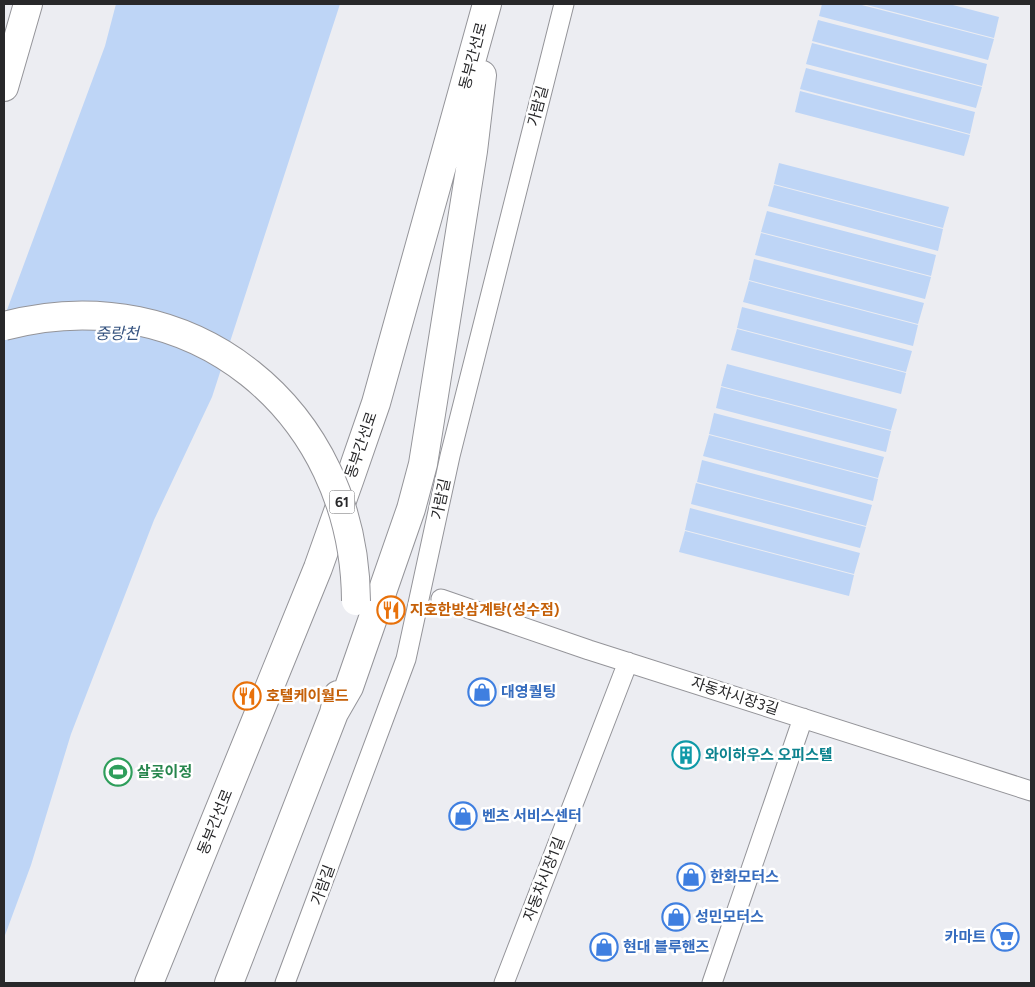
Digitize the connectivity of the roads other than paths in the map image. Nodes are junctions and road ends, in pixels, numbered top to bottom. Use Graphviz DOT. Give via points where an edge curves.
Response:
graph roads {
  1 [pos="28,4"];
  2 [pos="487,4"];
  3 [pos="491,4"];
  4 [pos="564,4"];
  5 [pos="4,87"];
  6 [pos="4,326"];
  7 [pos="441,599"];
  8 [pos="628,662"];
  9 [pos="334,712"];
  10 [pos="803,718"];
  11 [pos="1031,791"];
  12 [pos="149,983"];
  13 [pos="229,983"];
  14 [pos="285,983"];
  15 [pos="504,983"];
  16 [pos="712,983"];
  1 -- 5 [label="highway"];
  2 -- 12 [label="highway, 동부간선로 / 61" via="376,403 318,568"];
  3 -- 9 [label="highway" via="473,151 423,464 411,509 349,687"];
  4 -- 14 [label="street, 가람길" via="457,428 406,659"];
  6 -- 9 [label="highway, bridge" via="48,316 99,314 151,323 204,344 250,374 293,415 322,457 333,480 354,551 355,624"];
  7 -- 8 [label="street, 자동차시장3길"];
  8 -- 10 [label="street, 자동차시장3길"];
  8 -- 15 [label="street, 자동차시장1길"];
  9 -- 13 [label="highway"];
  10 -- 11 [label="street, 자동차시장3길"];
  10 -- 16 [label="street"];
}
